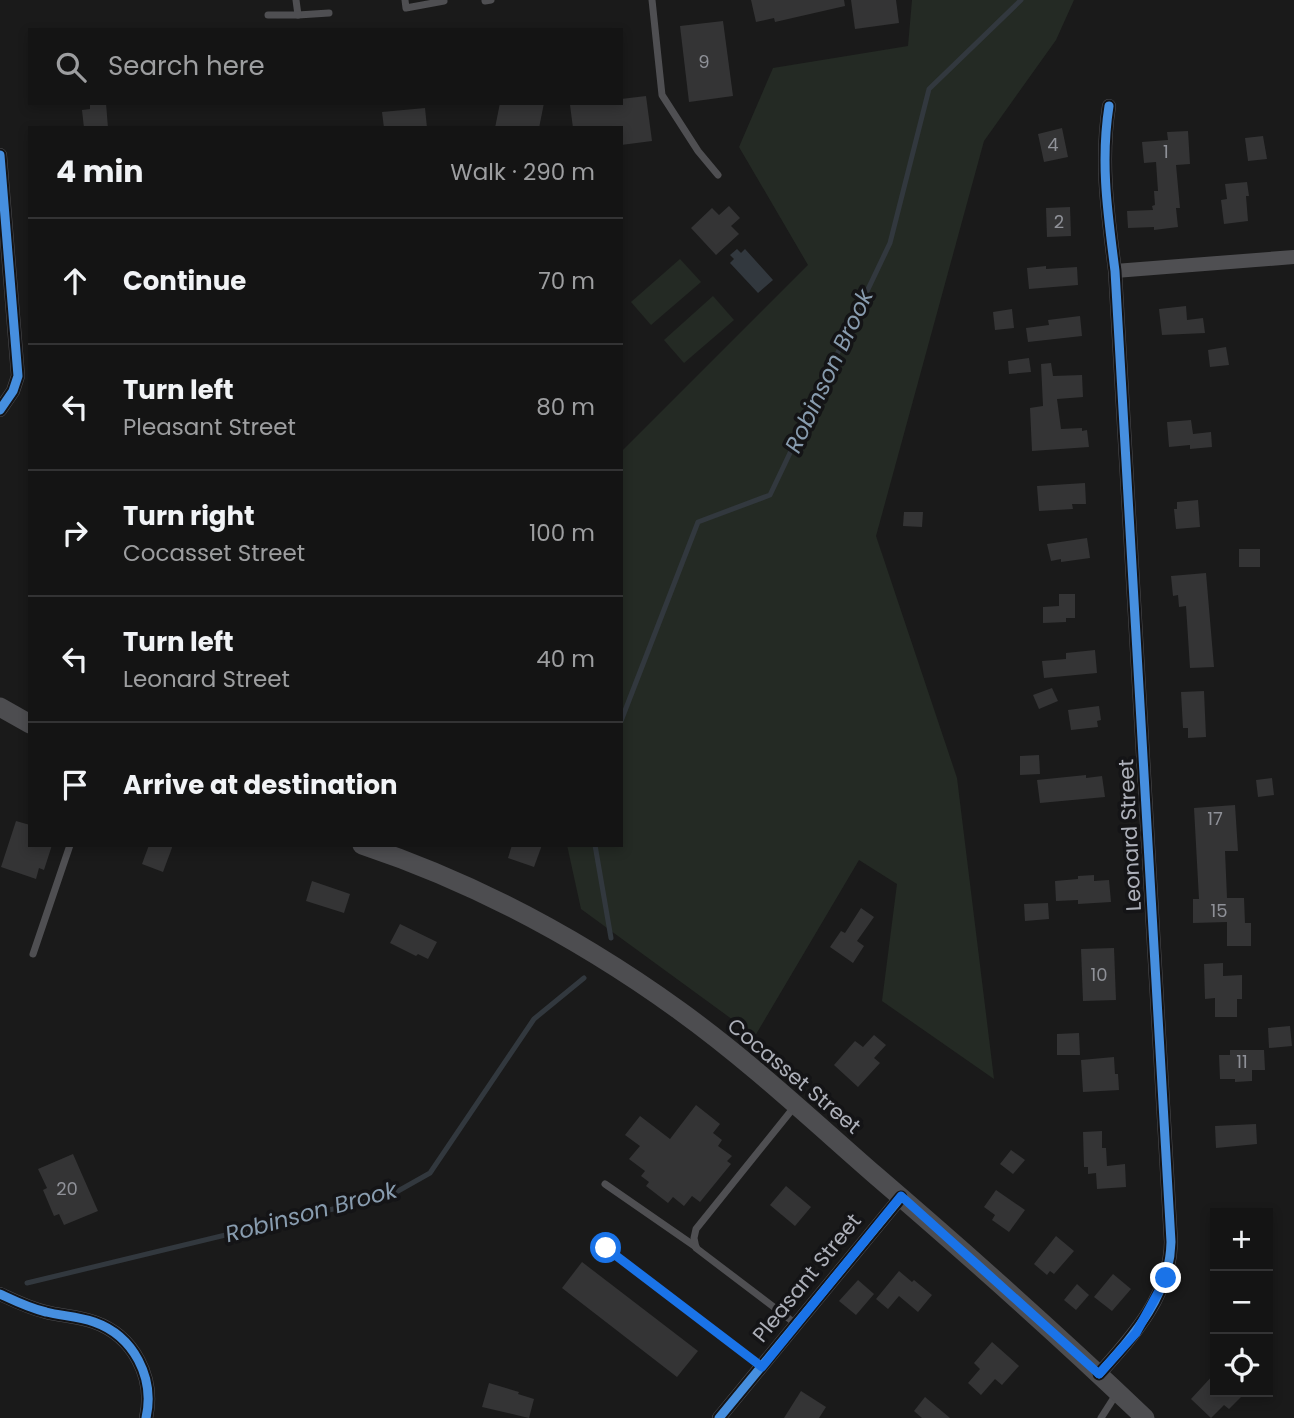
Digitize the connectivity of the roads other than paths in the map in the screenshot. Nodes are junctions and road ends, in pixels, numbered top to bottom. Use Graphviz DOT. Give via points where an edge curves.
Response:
graph roads {
  1 [pos="296,0"];
  2 [pos="405,0"];
  3 [pos="652,0"];
  4 [pos="444,1"];
  5 [pos="330,13"];
  6 [pos="268,15"];
  7 [pos="298,15"];
  8 [pos="1109,106"];
  9 [pos="0,155"];
  10 [pos="718,175"];
  11 [pos="1294,257"];
  12 [pos="1115,271"];
  13 [pos="0,410"];
  14 [pos="0,707"];
  15 [pos="28,723"];
  16 [pos="69,847"];
  17 [pos="371,847"];
  18 [pos="33,954"];
  19 [pos="796,1105"];
  20 [pos="605,1184"];
  21 [pos="901,1196"];
  22 [pos="606,1248"];
  23 [pos="696,1248"];
  24 [pos="0,1294"];
  25 [pos="797,1324"];
  26 [pos="762,1367"];
  27 [pos="1099,1374"];
  28 [pos="1118,1392"];
  29 [pos="146,1418"];
  30 [pos="719,1418"];
  31 [pos="1101,1418"];
  32 [pos="1145,1418"];
  1 -- 7 [label="lane"];
  2 -- 4 [label="lane" via="406,8"];
  3 -- 10 [label="lane" via="662,95"];
  5 -- 7 [label="lane"];
  6 -- 7 [label="lane"];
  8 -- 12 [label="street, Leonard Street" via="1103,167"];
  9 -- 13 [label="street" via="18,376"];
  11 -- 12 [label="street"];
  12 -- 27 [label="street, Leonard Street" via="1171,1252 1166,1278 1153,1305 1136,1333"];
  14 -- 15 [label="main road"];
  16 -- 18 [label="lane"];
  17 -- 19 [label="main road, Cocasset Street" via="492,898 611,964 680,1011"];
  19 -- 21 [label="main road, Cocasset Street"];
  19 -- 23 [label="lane" via="696,1229"];
  20 -- 23 [label="lane"];
  21 -- 25 [label="street, Pleasant Street"];
  21 -- 27 [label="main road, Cocasset Street"];
  22 -- 26 [label="lane"];
  23 -- 25 [label="lane"];
  24 -- 29 [label="street" via="47,1313 96,1322 118,1336 137,1357 148,1381"];
  25 -- 26 [label="street, Pleasant Street"];
  26 -- 30 [label="street, Pleasant Street"];
  27 -- 28 [label="main road, Cocasset Street"];
  28 -- 31 [label="lane"];
  28 -- 32 [label="main road, Cocasset Street"];
}
